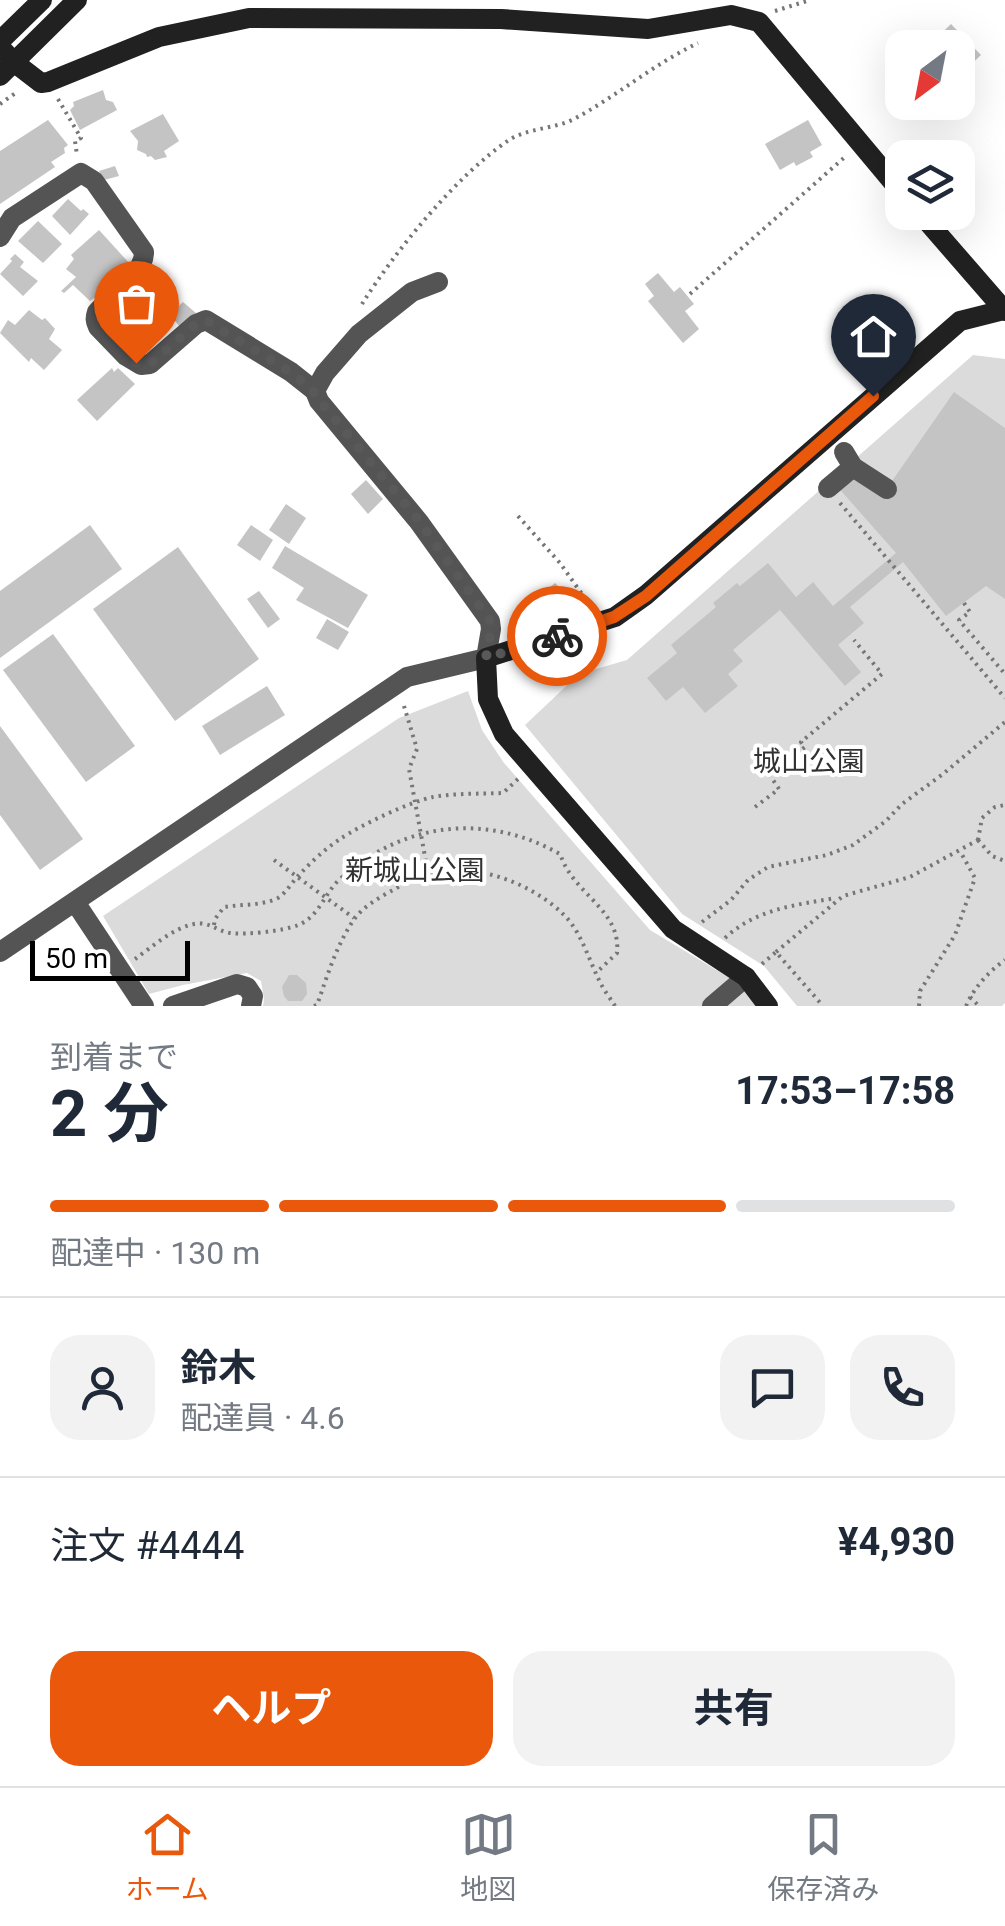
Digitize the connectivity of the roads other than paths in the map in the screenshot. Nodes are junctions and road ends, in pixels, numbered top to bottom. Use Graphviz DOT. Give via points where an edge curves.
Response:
graph roads {
  1 [pos="42,0"];
  2 [pos="76,0"];
  3 [pos="0,44"];
  4 [pos="8,70"];
  5 [pos="885,172"];
  6 [pos="936,230"];
  7 [pos="0,236"];
  8 [pos="438,282"];
  9 [pos="1005,310"];
  10 [pos="315,391"];
  11 [pos="828,488"];
  12 [pos="886,489"];
  13 [pos="486,658"];
  14 [pos="75,902"];
  15 [pos="0,952"];
  16 [pos="753,972"];
  17 [pos="258,1003"];
  18 [pos="144,1006"];
  19 [pos="173,1006"];
  20 [pos="712,1006"];
  21 [pos="768,1006"];
  1 -- 3 [label="street"];
  2 -- 4 [label="street"];
  3 -- 4 [label="street"];
  4 -- 5 [label="street" via="48,82 159,37 249,18 501,19 648,29 731,14 759,22"];
  6 -- 9 [label="street"];
  7 -- 10 [label="street" via="12,218 80,174 94,181 144,252 140,268 96,317 126,356 150,364 206,320"];
  8 -- 10 [label="street" via="412,292 359,334"];
  9 -- 13 [label="street" via="960,321 646,596 614,617"];
  10 -- 13 [label="street" via="490,621"];
  11 -- 12 [label="street" via="848,459"];
  13 -- 14 [label="street" via="407,677"];
  13 -- 16 [label="street" via="488,699 504,734 606,854 673,930"];
  14 -- 15 [label="street"];
  14 -- 18 [label="street"];
  16 -- 20 [label="street"];
  16 -- 21 [label="street"];
  17 -- 19 [label="street" via="237,984"];
}
